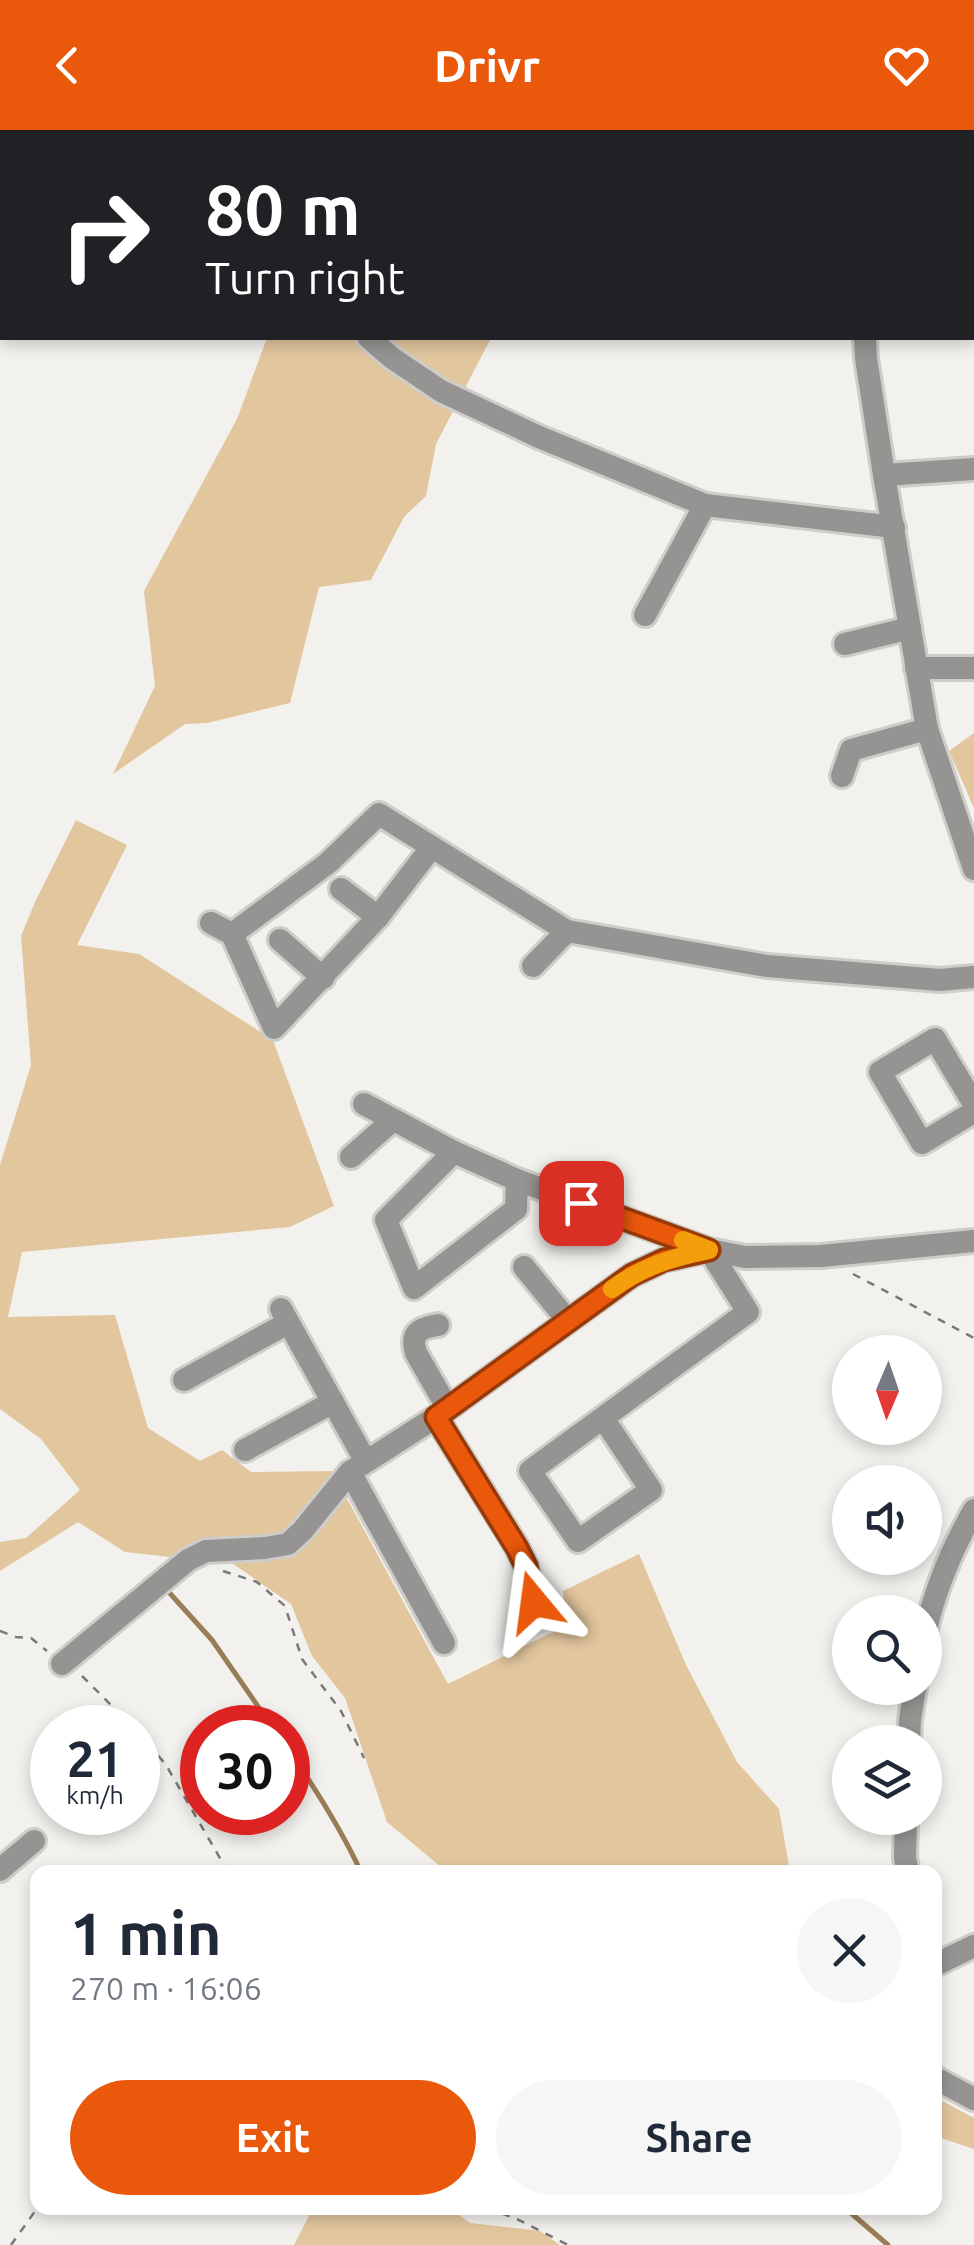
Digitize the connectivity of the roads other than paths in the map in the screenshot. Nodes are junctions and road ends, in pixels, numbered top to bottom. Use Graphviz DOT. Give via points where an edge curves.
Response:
graph roads {
  1 [pos="371,340"];
  2 [pos="866,340"];
  3 [pos="974,469"];
  4 [pos="884,475"];
  5 [pos="705,506"];
  6 [pos="894,528"];
  7 [pos="646,615"];
  8 [pos="910,628"];
  9 [pos="845,644"];
  10 [pos="916,668"];
  11 [pos="974,668"];
  12 [pos="927,730"];
  13 [pos="842,776"];
  14 [pos="431,848"];
  15 [pos="974,868"];
  16 [pos="341,889"];
  17 [pos="378,918"];
  18 [pos="210,923"];
  19 [pos="567,931"];
  20 [pos="232,934"];
  21 [pos="280,940"];
  22 [pos="533,966"];
  23 [pos="974,977"];
  24 [pos="323,978"];
  25 [pos="966,1072"];
  26 [pos="364,1104"];
  27 [pos="974,1104"];
  28 [pos="974,1112"];
  29 [pos="393,1120"];
  30 [pos="454,1152"];
  31 [pos="351,1157"];
  32 [pos="517,1180"];
  33 [pos="974,1241"];
  34 [pos="709,1250"];
  35 [pos="524,1266"];
  36 [pos="568,1321"];
  37 [pos="438,1324"];
  38 [pos="184,1380"];
  39 [pos="333,1402"];
  40 [pos="442,1412"];
  41 [pos="603,1418"];
  42 [pos="245,1450"];
  43 [pos="358,1466"];
  44 [pos="974,1510"];
  45 [pos="934,1595"];
  46 [pos="534,1602"];
  47 [pos="444,1643"];
  48 [pos="62,1664"];
  49 [pos="906,1835"];
  50 [pos="34,1841"];
  51 [pos="906,1865"];
  52 [pos="0,1870"];
  53 [pos="974,1946"];
  54 [pos="942,1961"];
  55 [pos="942,2082"];
  56 [pos="974,2099"];
  1 -- 5 [label="street" via="441,391"];
  2 -- 4 [label="street"];
  3 -- 4 [label="street"];
  4 -- 6 [label="street"];
  5 -- 6 [label="street"];
  5 -- 7 [label="street"];
  6 -- 8 [label="street"];
  8 -- 9 [label="street"];
  8 -- 10 [label="street"];
  10 -- 11 [label="street"];
  10 -- 12 [label="street"];
  12 -- 13 [label="street" via="851,750"];
  12 -- 15 [label="street"];
  14 -- 17 [label="street"];
  14 -- 19 [label="street"];
  14 -- 20 [label="street" via="378,814 328,863"];
  16 -- 17 [label="street"];
  17 -- 24 [label="street"];
  18 -- 20 [label="street"];
  19 -- 22 [label="street"];
  19 -- 23 [label="street" via="766,966"];
  20 -- 24 [label="street" via="274,1028"];
  21 -- 24 [label="street"];
  25 -- 27 [label="street"];
  25 -- 28 [label="street" via="935,1039 880,1072 922,1143"];
  26 -- 29 [label="street"];
  29 -- 30 [label="street"];
  29 -- 31 [label="street"];
  30 -- 32 [label="street"];
  30 -- 32 [label="street" via="386,1220 414,1288 516,1209"];
  32 -- 34 [label="street"];
  33 -- 34 [label="street" via="821,1256 744,1257"];
  34 -- 36 [label="street" via="632,1275"];
  34 -- 41 [label="street" via="748,1312"];
  35 -- 36 [label="street"];
  36 -- 40 [label="street"];
  37 -- 40 [label="street" via="420,1328 413,1344"];
  38 -- 39 [label="street" via="285,1316"];
  39 -- 42 [label="street"];
  39 -- 43 [label="street"];
  40 -- 43 [label="street"];
  40 -- 46 [label="street" via="526,1566"];
  41 -- 41 [label="street" via="530,1471 578,1541 650,1490"];
  43 -- 47 [label="street"];
  43 -- 48 [label="street" via="288,1544 206,1551"];
  44 -- 45 [label="street"];
  49 -- 51 [label="street"];
  50 -- 52 [label="street"];
  53 -- 54 [label="street"];
  55 -- 56 [label="street"];
}
